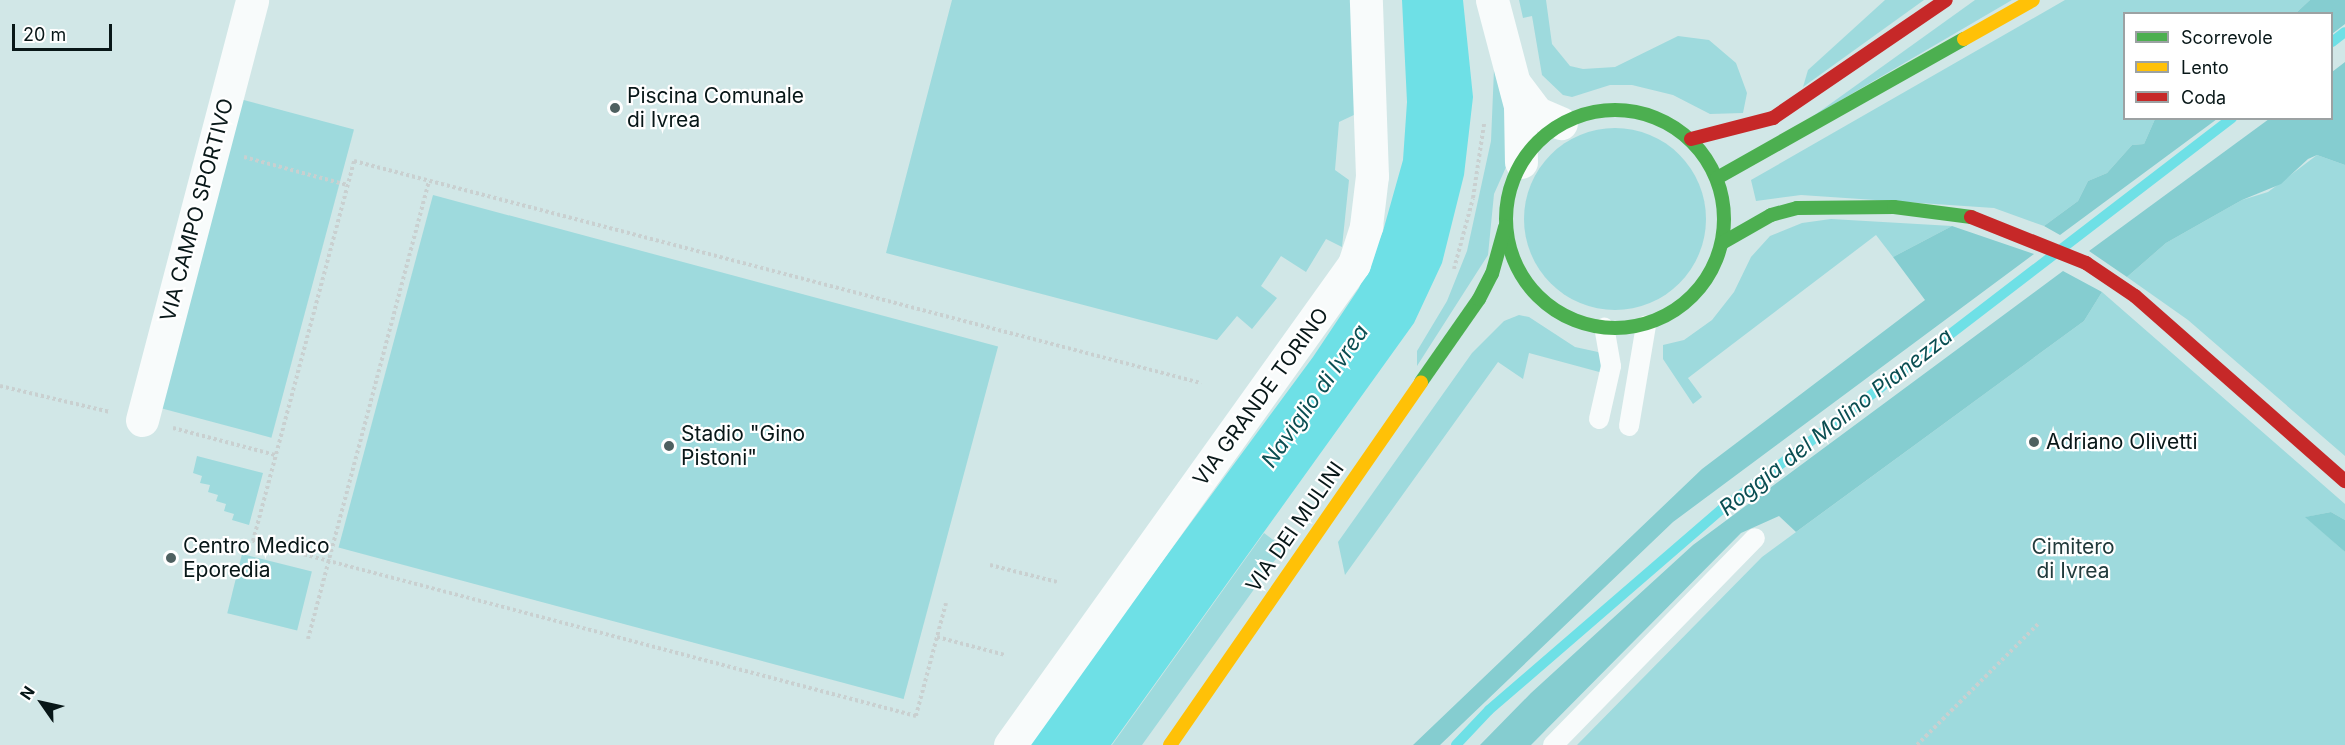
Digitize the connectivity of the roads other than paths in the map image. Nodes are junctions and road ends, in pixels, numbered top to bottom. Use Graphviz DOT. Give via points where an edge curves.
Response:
graph roads {
  1 [pos="252,0"];
  2 [pos="1366,0"];
  3 [pos="1492,0"];
  4 [pos="1946,0"];
  5 [pos="2033,0"];
  6 [pos="1515,84"];
  7 [pos="1561,123"];
  8 [pos="1691,139"];
  9 [pos="1521,162"];
  10 [pos="1717,178"];
  11 [pos="1505,226"];
  12 [pos="1722,243"];
  13 [pos="1521,300"];
  14 [pos="1540,300"];
  15 [pos="1493,305"];
  16 [pos="1646,325"];
  17 [pos="1604,328"];
  18 [pos="1456,334"];
  19 [pos="1599,419"];
  20 [pos="142,420"];
  21 [pos="1629,426"];
  22 [pos="2345,481"];
  23 [pos="1755,538"];
  24 [pos="1010,745"];
  25 [pos="1170,745"];
  26 [pos="1553,745"];
  1 -- 20 [label="street, VIA CAMPO SPORTIVO"];
  2 -- 24 [label="street, VIA GRANDE TORINO" via="1372,176 1366,226 1354,264"];
  3 -- 6 [label="street"];
  4 -- 8 [label="street" via="1773,118"];
  5 -- 10 [label="street"];
  6 -- 7 [label="street" via="1538,112"];
  6 -- 9 [label="street" via="1522,125"];
  7 -- 8 [label="street, VIA DEI MULINI" via="1587,113 1614,109 1642,112"];
  7 -- 9 [label="street, VIA DEI MULINI" via="1539,140"];
  8 -- 10 [label="street"];
  9 -- 11 [label="street, VIA DEI MULINI" via="1512,182"];
  10 -- 12 [label="street" via="1723,199"];
  11 -- 14 [label="street" via="1514,261"];
  11 -- 18 [label="street, VIA DEI MULINI" via="1492,274"];
  12 -- 16 [label="street" via="1712,270 1695,294"];
  12 -- 22 [label="street" via="1771,215 1797,208 1894,207 1979,218 2086,263 2135,296"];
  13 -- 14 [label="street"];
  14 -- 17 [label="street" via="1580,324"];
  15 -- 18 [label="street, VIA DEI MULINI"];
  16 -- 17 [label="street"];
  16 -- 21 [label="lane"];
  17 -- 19 [label="lane" via="1611,366"];
  18 -- 25 [label="street, VIA DEI MULINI"];
  23 -- 26 [label="lane"];
}
